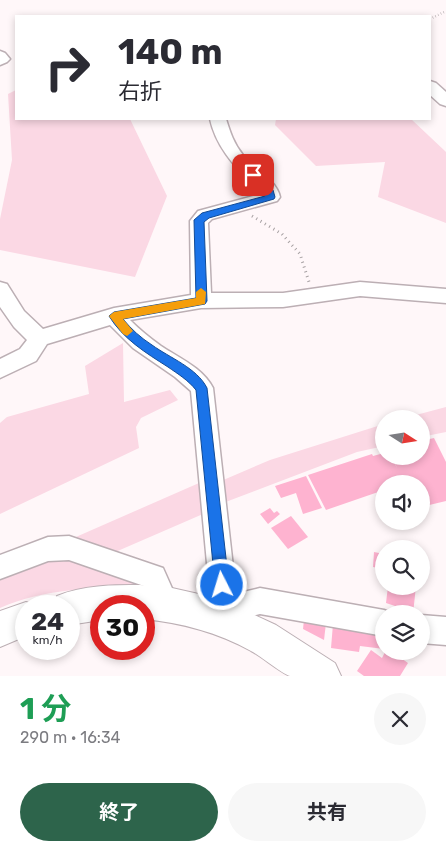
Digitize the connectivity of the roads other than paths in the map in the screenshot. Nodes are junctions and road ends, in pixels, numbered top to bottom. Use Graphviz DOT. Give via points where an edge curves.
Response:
graph roads {
  1 [pos="431,87"];
  2 [pos="446,101"];
  3 [pos="218,120"];
  4 [pos="0,288"];
  5 [pos="446,296"];
  6 [pos="201,301"];
  7 [pos="114,316"];
  8 [pos="40,338"];
  9 [pos="0,369"];
  10 [pos="0,568"];
  11 [pos="165,604"];
  12 [pos="80,606"];
  13 [pos="210,614"];
  14 [pos="375,620"];
  15 [pos="15,623"];
  16 [pos="0,629"];
  17 [pos="430,630"];
  18 [pos="446,631"];
  19 [pos="322,676"];
  1 -- 2 [label="street"];
  3 -- 6 [label="street" via="238,160 270,192 271,197 205,215 199,220"];
  4 -- 8 [label="street" via="24,327"];
  5 -- 6 [label="street" via="360,289 283,300"];
  6 -- 7 [label="street"];
  7 -- 8 [label="street"];
  7 -- 13 [label="street" via="133,336 194,378 202,388 222,585"];
  8 -- 9 [label="street" via="28,355"];
  10 -- 11 [label="street" via="48,549 69,548 154,577"];
  11 -- 12 [label="highway" via="100,602"];
  11 -- 13 [label="highway"];
  13 -- 14 [label="street" via="260,601"];
  13 -- 19 [label="highway" via="239,624 292,654"];
  15 -- 16 [label="highway"];
  17 -- 18 [label="street"];
}
